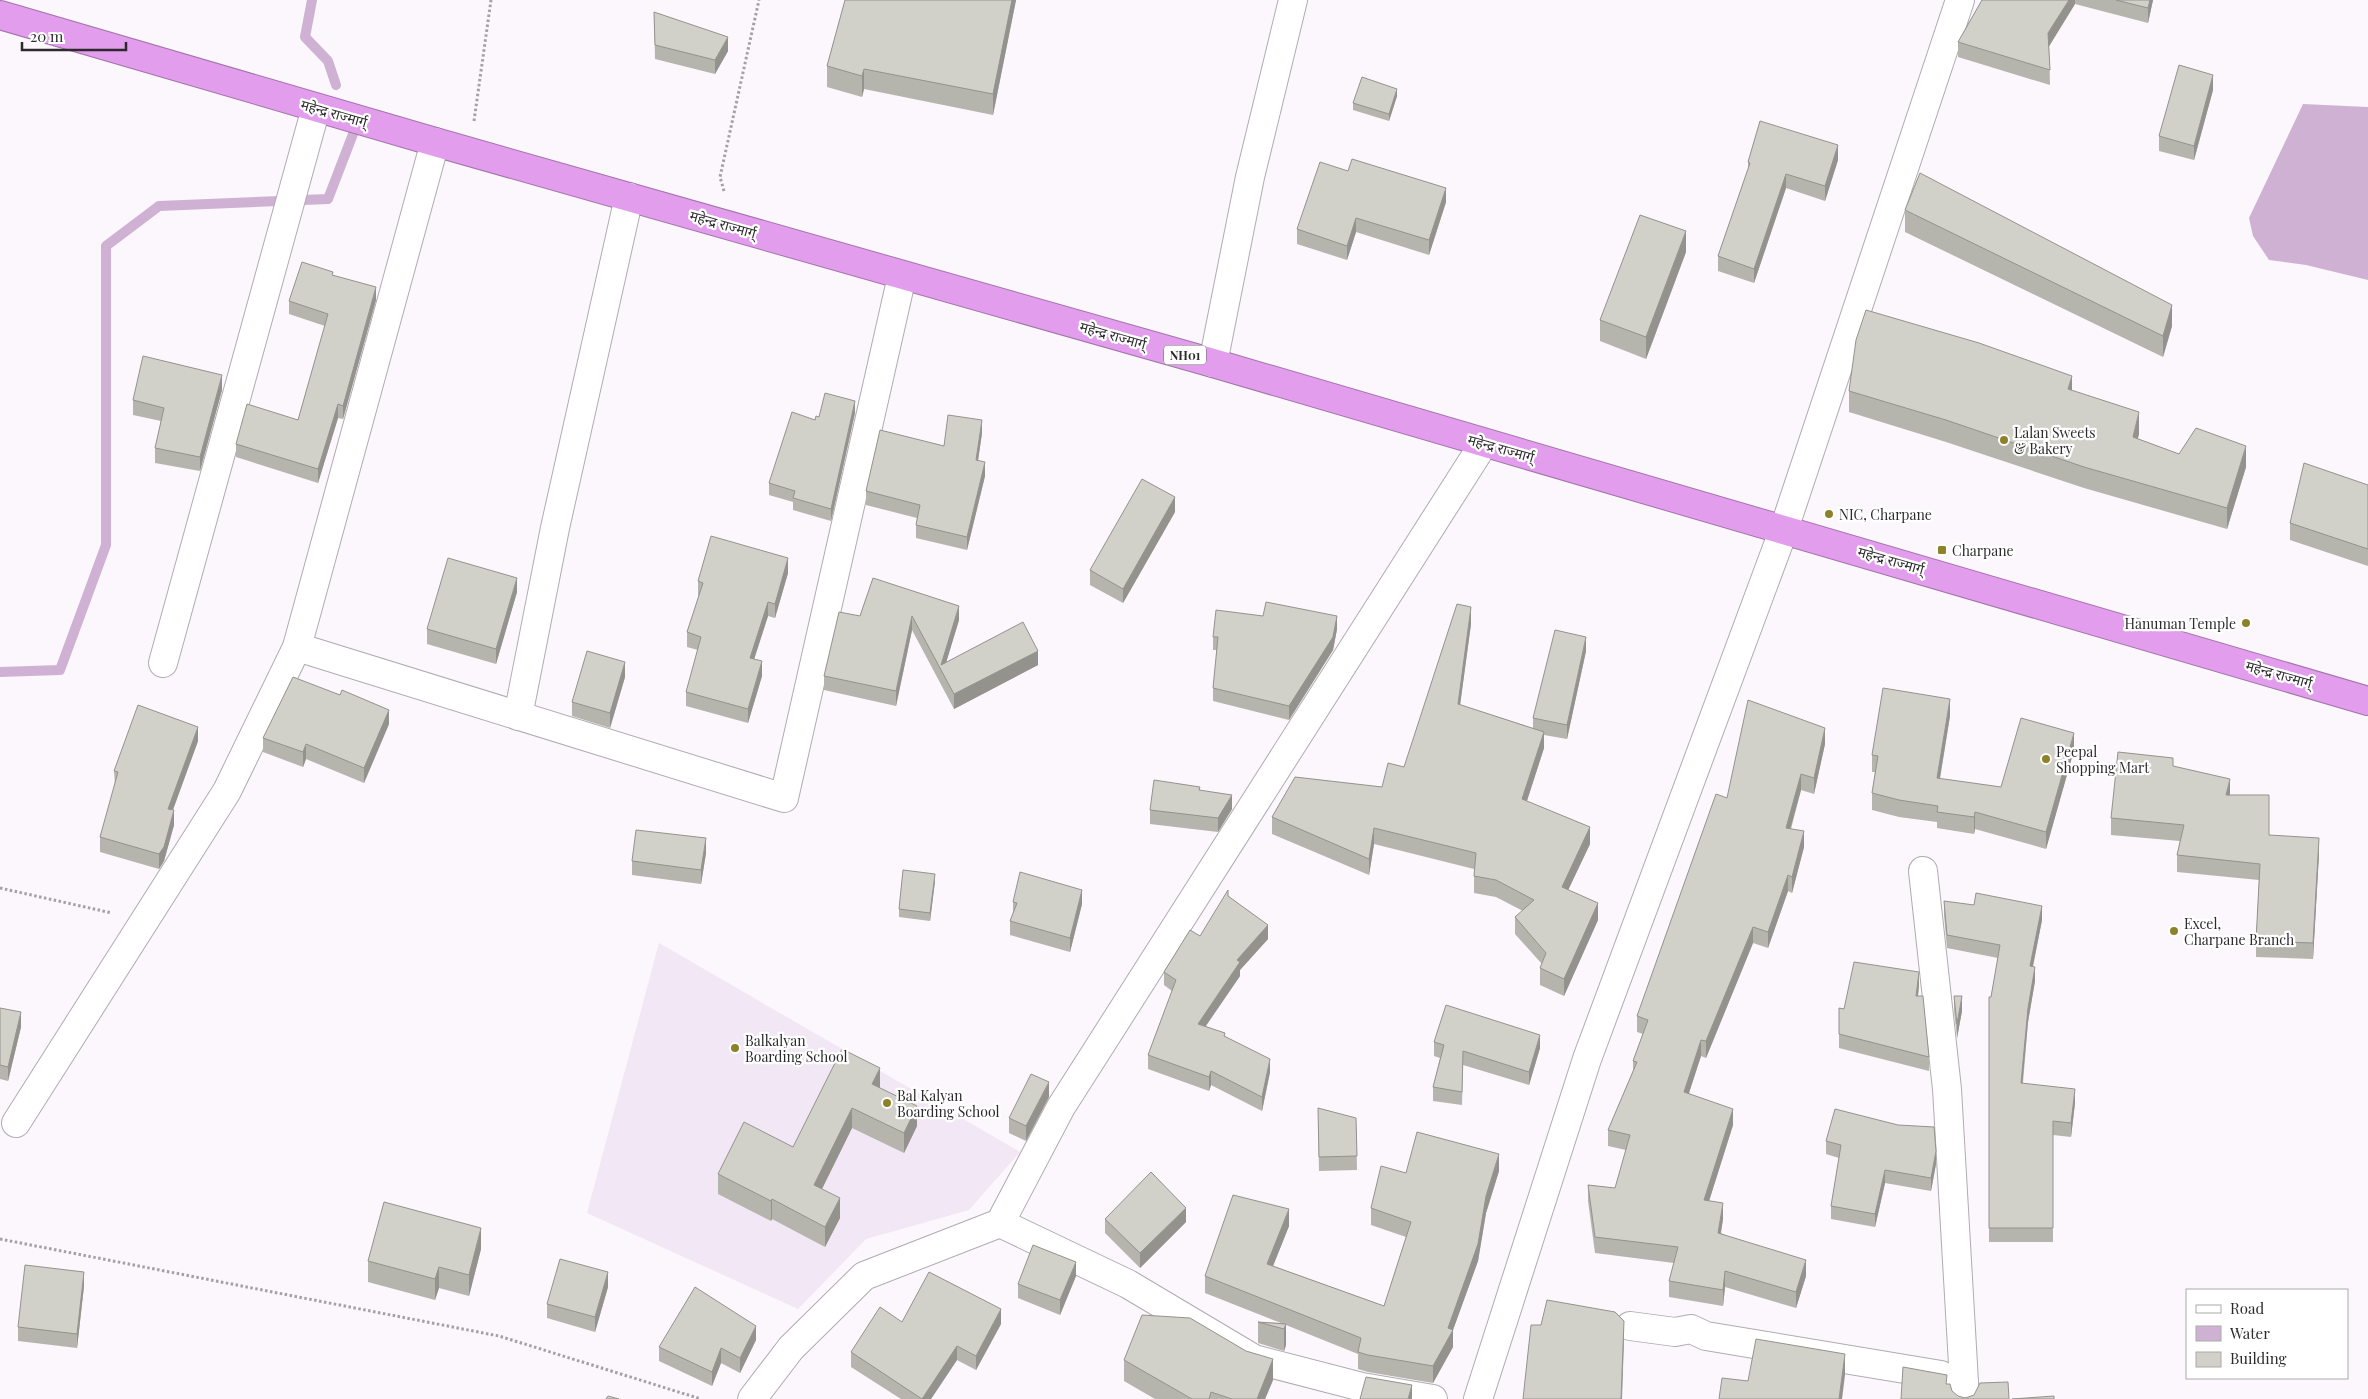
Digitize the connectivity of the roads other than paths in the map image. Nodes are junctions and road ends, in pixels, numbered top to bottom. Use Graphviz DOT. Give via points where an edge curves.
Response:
graph roads {
  1 [pos="1293,0"];
  2 [pos="1960,0"];
  3 [pos="0,15"];
  4 [pos="316,108"];
  5 [pos="436,142"];
  6 [pos="629,197"];
  7 [pos="902,276"];
  8 [pos="1213,363"];
  9 [pos="1484,443"];
  10 [pos="1784,529"];
  11 [pos="297,647"];
  12 [pos="163,663"];
  13 [pos="2368,701"];
  14 [pos="518,716"];
  15 [pos="1923,870"];
  16 [pos="16,1123"];
  17 [pos="1000,1223"];
  18 [pos="1630,1326"];
  19 [pos="1965,1389"];
  20 [pos="752,1399"];
  21 [pos="1433,1399"];
  22 [pos="1478,1399"];
  1 -- 8 [label="street" via="1250,177"];
  2 -- 10 [label="street"];
  3 -- 4 [label="highway, महेन्द्र राज्मार्ग् / NH01"];
  4 -- 5 [label="highway, महेन्द्र राज्मार्ग् / NH01"];
  4 -- 12 [label="street"];
  5 -- 6 [label="highway, महेन्द्र राज्मार्ग् / NH01"];
  5 -- 11 [label="street"];
  6 -- 7 [label="highway, महेन्द्र राज्मार्ग् / NH01"];
  6 -- 14 [label="street" via="555,528"];
  7 -- 8 [label="highway, महेन्द्र राज्मार्ग् / NH01"];
  7 -- 14 [label="street" via="784,798"];
  8 -- 9 [label="highway, महेन्द्र राज्मार्ग् / NH01"];
  9 -- 10 [label="highway, महेन्द्र राज्मार्ग् / NH01"];
  9 -- 17 [label="street" via="1061,1107"];
  10 -- 13 [label="highway, महेन्द्र राज्मार्ग् / NH01"];
  10 -- 22 [label="street" via="1587,1059"];
  11 -- 14 [label="street"];
  11 -- 16 [label="street" via="227,791"];
  15 -- 19 [label="street" via="1947,1089"];
  17 -- 20 [label="street" via="864,1276 791,1348"];
  17 -- 21 [label="street" via="1128,1284 1254,1359 1362,1387"];
  18 -- 19 [label="street" via="1676,1332 1690,1329 1706,1336"];
}
